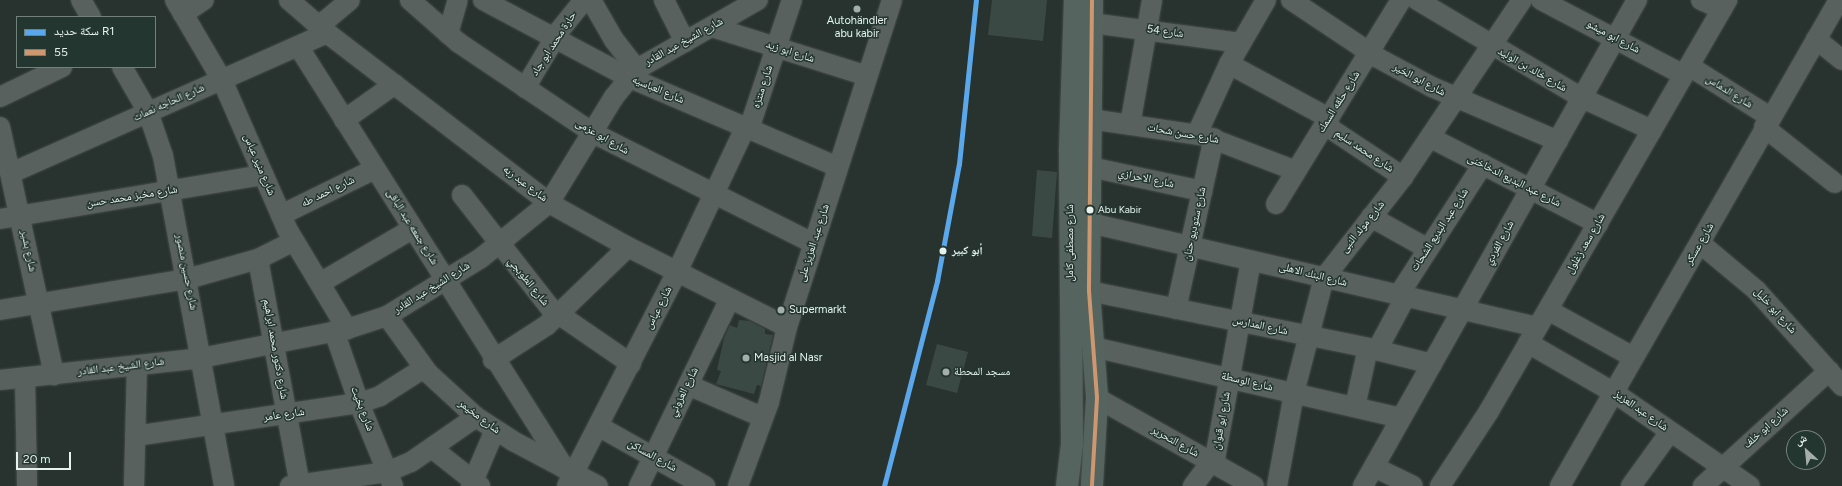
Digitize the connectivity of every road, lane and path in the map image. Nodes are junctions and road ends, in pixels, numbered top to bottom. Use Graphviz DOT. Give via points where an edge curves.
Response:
graph roads {
  1 [pos="80,0"];
  2 [pos="204,0"];
  3 [pos="289,0"];
  4 [pos="350,0"];
  5 [pos="410,0"];
  6 [pos="458,0"];
  7 [pos="483,0"];
  8 [pos="584,0"];
  9 [pos="591,0"];
  10 [pos="664,0"];
  11 [pos="758,0"];
  12 [pos="792,0"];
  13 [pos="892,0"];
  14 [pos="1075,0"];
  15 [pos="1092,0"];
  16 [pos="1152,0"];
  17 [pos="1291,0"];
  18 [pos="1401,0"];
  19 [pos="1522,0"];
  20 [pos="1541,0"];
  21 [pos="1637,0"];
  22 [pos="1701,0"];
  23 [pos="1839,0"];
  24 [pos="1262,1"];
  25 [pos="1430,3"];
  26 [pos="1724,5"];
  27 [pos="179,7"];
  28 [pos="90,16"];
  29 [pos="1091,23"];
  30 [pos="712,27"];
  31 [pos="323,30"];
  32 [pos="1146,30"];
  33 [pos="448,34"];
  34 [pos="1615,38"];
  35 [pos="554,39"];
  36 [pos="1816,40"];
  37 [pos="685,42"];
  38 [pos="1240,42"];
  39 [pos="298,46"];
  40 [pos="1491,46"];
  41 [pos="776,48"];
  42 [pos="1369,52"];
  43 [pos="1842,60"];
  44 [pos="1228,64"];
  45 [pos="60,68"];
  46 [pos="123,68"];
  47 [pos="1686,70"];
  48 [pos="633,73"];
  49 [pos="868,76"];
  50 [pos="222,80"];
  51 [pos="395,84"];
  52 [pos="525,88"];
  53 [pos="0,97"];
  54 [pos="1455,98"];
  55 [pos="1582,98"];
  56 [pos="148,112"];
  57 [pos="1090,119"];
  58 [pos="344,120"];
  59 [pos="1327,121"];
  60 [pos="1767,122"];
  61 [pos="1130,125"];
  62 [pos="0,127"];
  63 [pos="747,129"];
  64 [pos="1652,130"];
  65 [pos="593,134"];
  66 [pos="1205,136"];
  67 [pos="1431,138"];
  68 [pos="1558,141"];
  69 [pos="1482,164"];
  70 [pos="838,167"];
  71 [pos="1090,167"];
  72 [pos="375,169"];
  73 [pos="1296,170"];
  74 [pos="11,173"];
  75 [pos="263,175"];
  76 [pos="1403,177"];
  77 [pos="1835,182"];
  78 [pos="1530,189"];
  79 [pos="170,190"];
  80 [pos="1202,191"];
  81 [pos="715,195"];
  82 [pos="462,196"];
  83 [pos="549,202"];
  84 [pos="1276,204"];
  85 [pos="20,215"];
  86 [pos="281,215"];
  87 [pos="1371,217"];
  88 [pos="0,219"];
  89 [pos="1090,223"];
  90 [pos="1598,224"];
  91 [pos="412,229"];
  92 [pos="294,241"];
  93 [pos="813,243"];
  94 [pos="1701,244"];
  95 [pos="499,245"];
  96 [pos="1190,246"];
  97 [pos="628,247"];
  98 [pos="1428,249"];
  99 [pos="258,259"];
  100 [pos="1251,261"];
  101 [pos="677,272"];
  102 [pos="1324,278"];
  103 [pos="187,279"];
  104 [pos="446,280"];
  105 [pos="320,283"];
  106 [pos="1088,291"];
  107 [pos="1402,297"];
  108 [pos="730,299"];
  109 [pos="39,304"];
  110 [pos="1176,309"];
  111 [pos="0,310"];
  112 [pos="1548,310"];
  113 [pos="1462,311"];
  114 [pos="558,315"];
  115 [pos="387,316"];
  116 [pos="1240,322"];
  117 [pos="787,327"];
  118 [pos="341,330"];
  119 [pos="1533,335"];
  120 [pos="1307,336"];
  121 [pos="274,343"];
  122 [pos="1093,347"];
  123 [pos="1372,349"];
  124 [pos="1633,357"];
  125 [pos="201,358"];
  126 [pos="494,360"];
  127 [pos="631,364"];
  128 [pos="1432,364"];
  129 [pos="137,366"];
  130 [pos="424,368"];
  131 [pos="1829,371"];
  132 [pos="54,376"];
  133 [pos="1230,378"];
  134 [pos="25,379"];
  135 [pos="0,380"];
  136 [pos="688,385"];
  137 [pos="1842,386"];
  138 [pos="1613,392"];
  139 [pos="1294,393"];
  140 [pos="1097,398"];
  141 [pos="359,403"];
  142 [pos="1355,407"];
  143 [pos="287,414"];
  144 [pos="476,417"];
  145 [pos="762,418"];
  146 [pos="1401,418"];
  147 [pos="213,426"];
  148 [pos="598,426"];
  149 [pos="495,430"];
  150 [pos="1670,432"];
  151 [pos="136,436"];
  152 [pos="433,449"];
  153 [pos="653,457"];
  154 [pos="1213,463"];
  155 [pos="1374,467"];
  156 [pos="1722,468"];
  157 [pos="569,476"];
  158 [pos="390,479"];
  159 [pos="475,484"];
  160 [pos="699,484"];
  161 [pos="1243,484"];
  162 [pos="1445,484"];
  163 [pos="27,486"];
  164 [pos="134,486"];
  165 [pos="224,486"];
  166 [pos="296,486"];
  167 [pos="598,486"];
  168 [pos="639,486"];
  169 [pos="738,486"];
  170 [pos="1067,486"];
  171 [pos="1092,486"];
  172 [pos="1193,486"];
  173 [pos="1277,486"];
  174 [pos="1363,486"];
  175 [pos="1413,486"];
  176 [pos="1560,486"];
  177 [pos="1631,486"];
  178 [pos="1703,486"];
  179 [pos="1750,486"];
  1 -- 28 [label="street"];
  2 -- 27 [label="street"];
  3 -- 31 [label="street, شارع عبد ربه"];
  4 -- 31 [label="street, شارع الحاجه نعمات"];
  5 -- 33 [label="street, شارع ابو عزمى"];
  6 -- 33 [label="street"];
  7 -- 35 [label="street, شارع العباسيه"];
  8 -- 35 [label="street, حارة محمد ابو جاد"];
  9 -- 48 [label="street"];
  10 -- 37 [label="street"];
  11 -- 30 [label="street, شارع الشيخ عبد القادر"];
  12 -- 41 [label="street, شارع منتزه"];
  13 -- 49 [label="street, شارع عبد العزيز على"];
  14 -- 170 [label="main road, شارع مصطفى كامل" via="1070,150 1072,444"];
  15 -- 29 [label="main road, شارع مصطفى كامل"];
  16 -- 32 [label="street"];
  17 -- 42 [label="street, شارع ابو الخير"];
  18 -- 42 [label="street, شارع حلقه السمك"];
  19 -- 40 [label="street, شارع مولد النبى"];
  20 -- 34 [label="street, شارع ابو ميشو"];
  21 -- 34 [label="street, شارع الفردي"];
  22 -- 26 [label="street"];
  23 -- 36 [label="street, شارع عسكر"];
  24 -- 38 [label="street"];
  25 -- 40 [label="street, شارع خالد بن الوليد"];
  26 -- 47 [label="street, شارع سعد زغلول"];
  27 -- 50 [label="street, شارع منير عباس"];
  29 -- 32 [label="street, شارع 54"];
  29 -- 57 [label="main road, شارع مصطفى كامل"];
  30 -- 37 [label="street, شارع الشيخ عبد القادر"];
  30 -- 41 [label="street, شارع ابو زيد"];
  31 -- 39 [label="street, شارع الحاجه نعمات"];
  31 -- 51 [label="street, شارع عبد ربه"];
  32 -- 38 [label="street, شارع 54"];
  32 -- 61 [label="street"];
  33 -- 52 [label="street, شارع ابو عزمى"];
  34 -- 47 [label="street, شارع ابو ميشو"];
  34 -- 55 [label="street, شارع الفردي"];
  35 -- 48 [label="street, شارع العباسيه"];
  35 -- 52 [label="street, حارة محمد ابو جاد"];
  36 -- 43 [label="street"];
  36 -- 60 [label="street, شارع عسكر"];
  37 -- 48 [label="street, شارع الشيخ عبد القادر"];
  38 -- 44 [label="street"];
  39 -- 50 [label="street, شارع الحاجه نعمات"];
  39 -- 58 [label="street, شارع جمعه عبد الباقى"];
  40 -- 54 [label="street, شارع مولد النبى"];
  40 -- 55 [label="street, شارع خالد بن الوليد"];
  41 -- 49 [label="street, شارع ابو زيد"];
  41 -- 63 [label="street, شارع منتزه"];
  42 -- 54 [label="street, شارع ابو الخير"];
  42 -- 59 [label="street, شارع حلقه السمك"];
  44 -- 59 [label="street, شارع محمد سليم"];
  44 -- 66 [label="street"];
  45 -- 53 [label="street"];
  46 -- 56 [label="street, شارع حسين منصور"];
  47 -- 60 [label="street, شارع الدماس"];
  47 -- 64 [label="street, شارع سعد زغلول"];
  48 -- 63 [label="street, شارع العباسيه"];
  48 -- 65 [label="street, شارع الشيخ عبد القادر"];
  49 -- 70 [label="street, شارع عبد العزيز على"];
  50 -- 56 [label="street, شارع الحاجه نعمات"];
  50 -- 75 [label="street, شارع منير عباس"];
  51 -- 58 [label="street"];
  51 -- 83 [label="street, شارع عبد ربه"];
  52 -- 65 [label="street, شارع ابو عزمى"];
  54 -- 67 [label="street, شارع مولد النبى"];
  54 -- 68 [label="street, شارع ابو الخير"];
  55 -- 64 [label="street, شارع خالد بن الوليد"];
  55 -- 68 [label="street, شارع الفردي"];
  56 -- 74 [label="street, شارع الحاجه نعمات"];
  56 -- 79 [label="street, شارع حسين منصور" via="163,156"];
  57 -- 61 [label="street, شارع حسن شحات"];
  57 -- 71 [label="main road, شارع مصطفى كامل"];
  58 -- 72 [label="street, شارع جمعه عبد الباقى"];
  59 -- 73 [label="street, شارع حلقه السمك"];
  59 -- 76 [label="street, شارع محمد سليم"];
  60 -- 77 [label="street, شارع الدماس"];
  60 -- 94 [label="street, شارع عسكر"];
  61 -- 66 [label="street, شارع حسن شحات"];
  62 -- 74 [label="street, شارع بشير"];
  63 -- 70 [label="street, شارع العباسيه"];
  63 -- 81 [label="street, شارع عباس"];
  64 -- 90 [label="street, شارع سعد زغلول"];
  65 -- 81 [label="street, شارع ابو عزمى"];
  65 -- 83 [label="street, شارع الشيخ عبد القادر"];
  66 -- 73 [label="street, شارع حسن شحات"];
  66 -- 80 [label="street, شارع ستوديو حنان"];
  67 -- 69 [label="street, شارع عبد البديع الدخاخنى"];
  67 -- 76 [label="street, شارع مولد النبى"];
  68 -- 78 [label="street, شارع الفردي"];
  69 -- 78 [label="street, شارع عبد البديع الدخاخنى"];
  69 -- 98 [label="street, شارع عبد البديع الشحات"];
  70 -- 93 [label="street, شارع عبد العزيز على"];
  71 -- 80 [label="street, شارع الاحرازي"];
  71 -- 89 [label="main road, شارع مصطفى كامل"];
  72 -- 86 [label="street, شارع احمد طه"];
  72 -- 91 [label="street, شارع جمعه عبد الباقى"];
  73 -- 84 [label="street, شارع حلقه السمك"];
  74 -- 85 [label="street, شارع بشير"];
  75 -- 79 [label="street, شارع مخبز محمد حسن"];
  75 -- 86 [label="street, شارع منير عباس"];
  76 -- 87 [label="street, شارع مولد النبى"];
  78 -- 90 [label="street, شارع عبد البديع الدخاخنى"];
  78 -- 113 [label="street, شارع الفردي"];
  79 -- 85 [label="street, شارع مخبز محمد حسن"];
  79 -- 103 [label="street, شارع حسين منصور"];
  80 -- 96 [label="street, شارع ستوديو حنان"];
  81 -- 93 [label="street, شارع ابو عزمى"];
  81 -- 101 [label="street, شارع عباس"];
  82 -- 95 [label="street, شارع الطوبجي"];
  83 -- 95 [label="street, شارع الشيخ عبد القادر"];
  83 -- 97 [label="street, شارع عبد ربه"];
  85 -- 88 [label="street, شارع مخبز محمد حسن"];
  85 -- 109 [label="street, شارع بشير"];
  86 -- 92 [label="street, شارع منير عباس"];
  87 -- 98 [label="street"];
  87 -- 102 [label="street, شارع مولد النبى"];
  89 -- 96 [label="street, شارع البنك الاهلى"];
  89 -- 106 [label="main road, شارع مصطفى كامل"];
  90 -- 112 [label="street, شارع سعد زغلول"];
  91 -- 104 [label="street, شارع جمعه عبد الباقى"];
  91 -- 105 [label="street"];
  92 -- 99 [label="street"];
  92 -- 105 [label="street, شارع منير عباس"];
  93 -- 117 [label="street, شارع عبد العزيز على"];
  94 -- 124 [label="street, شارع عسكر"];
  94 -- 131 [label="street, شارع ابو خليل" via="1756,290"];
  95 -- 104 [label="street, شارع الشيخ عبد القادر"];
  95 -- 114 [label="street, شارع الطوبجي" via="536,295"];
  96 -- 100 [label="street, شارع البنك الاهلى"];
  96 -- 110 [label="street, شارع ستوديو حنان"];
  97 -- 101 [label="street, شارع عبد ربه"];
  97 -- 114 [label="street"];
  98 -- 107 [label="street, شارع عبد البديع الشحات"];
  99 -- 103 [label="street"];
  99 -- 121 [label="street, شارع دكتور محمد ابراهيم"];
  100 -- 102 [label="street, شارع البنك الاهلى"];
  100 -- 116 [label="street, شارع ابو قنوان"];
  101 -- 108 [label="street, شارع عبد ربه"];
  101 -- 127 [label="street, شارع عباس"];
  102 -- 107 [label="street, شارع البنك الاهلى"];
  102 -- 120 [label="street, شارع مولد النبى"];
  103 -- 109 [label="street"];
  103 -- 125 [label="street, شارع حسين منصور"];
  104 -- 115 [label="street, شارع الشيخ عبد القادر"];
  104 -- 126 [label="street, شارع جمعه عبد الباقى"];
  105 -- 118 [label="street, شارع منير عباس"];
  106 -- 110 [label="street, شارع المدارس"];
  106 -- 122 [label="main road, شارع مصطفى كامل"];
  107 -- 113 [label="street, شارع البنك الاهلى"];
  107 -- 123 [label="street, شارع عبد البديع الشحات"];
  108 -- 117 [label="street, شارع عبد ربه"];
  108 -- 136 [label="street, شارع العزوني"];
  109 -- 111 [label="street"];
  109 -- 132 [label="street, شارع بشير"];
  110 -- 116 [label="street, شارع المدارس"];
  112 -- 119 [label="street, شارع سعد زغلول"];
  112 -- 124 [label="street"];
  113 -- 119 [label="street, شارع البنك الاهلى"];
  113 -- 128 [label="street, شارع الفردي"];
  114 -- 126 [label="street"];
  114 -- 127 [label="street, شارع الطوبجي"];
  115 -- 118 [label="street, شارع الشيخ عبد القادر"];
  115 -- 130 [label="street, شارع مخيمر"];
  116 -- 120 [label="street, شارع المدارس"];
  116 -- 133 [label="street, شارع ابو قنوان"];
  117 -- 145 [label="street, شارع عبد العزيز على" via="781,359"];
  118 -- 121 [label="street, شارع الشيخ عبد القادر"];
  118 -- 141 [label="street, شارع بخيت"];
  119 -- 138 [label="street, شارع عبد العزيز"];
  119 -- 162 [label="street, شارع سعد زغلول"];
  120 -- 123 [label="street, شارع المدارس"];
  120 -- 139 [label="street, شارع مولد النبى"];
  121 -- 125 [label="street, شارع الشيخ عبد القادر"];
  121 -- 143 [label="street, شارع دكتور محمد ابراهيم"];
  122 -- 133 [label="street, شارع الوسطة"];
  122 -- 140 [label="main road, شارع مصطفى كامل"];
  123 -- 128 [label="street, شارع المدارس"];
  123 -- 142 [label="street, شارع عبد البديع الشحات"];
  124 -- 138 [label="street, شارع عسكر"];
  125 -- 129 [label="street, شارع الشيخ عبد القادر"];
  125 -- 147 [label="street, شارع حسين منصور"];
  126 -- 157 [label="street, شارع جمعه عبد الباقى"];
  127 -- 148 [label="street, شارع عباس"];
  128 -- 146 [label="street, شارع الفردي"];
  129 -- 132 [label="street, شارع الشيخ عبد القادر"];
  129 -- 151 [label="street"];
  130 -- 141 [label="street, شارع عامر" via="380,396"];
  130 -- 144 [label="street, شارع مخيمر"];
  131 -- 137 [label="street, شارع ابو خليل"];
  131 -- 156 [label="street, شارع ابو خلف"];
  132 -- 134 [label="street, شارع الشيخ عبد القادر"];
  133 -- 139 [label="street, شارع الوسطة"];
  133 -- 154 [label="street, شارع ابو قنوان"];
  134 -- 135 [label="street, شارع الشيخ عبد القادر"];
  134 -- 163 [label="street"];
  136 -- 145 [label="street"];
  136 -- 153 [label="street, شارع العزوني"];
  138 -- 150 [label="street, شارع عبد العزيز"];
  138 -- 176 [label="street, شارع عسكر"];
  139 -- 142 [label="street, شارع الوسطة"];
  139 -- 173 [label="street, شارع مولد النبى"];
  140 -- 154 [label="street, شارع التحرير"];
  140 -- 171 [label="main road, شارع مصطفى كامل"];
  141 -- 143 [label="street, شارع عامر"];
  141 -- 158 [label="street, شارع بخيت"];
  142 -- 146 [label="street, شارع الوسطة"];
  143 -- 147 [label="street, شارع عامر"];
  143 -- 166 [label="street, شارع دكتور محمد ابراهيم"];
  144 -- 149 [label="street, شارع مخيمر"];
  144 -- 152 [label="street"];
  145 -- 169 [label="street, شارع عبد العزيز على"];
  146 -- 155 [label="street, شارع الفردي"];
  147 -- 151 [label="street, شارع عامر"];
  147 -- 165 [label="street, شارع حسين منصور"];
  148 -- 153 [label="street, شارع المساكن"];
  148 -- 157 [label="street, شارع عباس"];
  149 -- 157 [label="street, شارع مخيمر"];
  149 -- 159 [label="street"];
  150 -- 156 [label="street, شارع عبد العزيز"];
  150 -- 177 [label="street"];
  151 -- 164 [label="street"];
  152 -- 158 [label="street"];
  152 -- 159 [label="street"];
  153 -- 160 [label="street, شارع المساكن"];
  153 -- 168 [label="street, شارع العزوني"];
  154 -- 161 [label="street, شارع التحرير"];
  154 -- 172 [label="street"];
  155 -- 174 [label="street, شارع الفردي"];
  155 -- 175 [label="street"];
  156 -- 178 [label="street, شارع ابو خلف"];
  156 -- 179 [label="street, شارع عبد العزيز"];
  157 -- 167 [label="street, شارع مخيمر"];
  158 -- 166 [label="street"];
}
